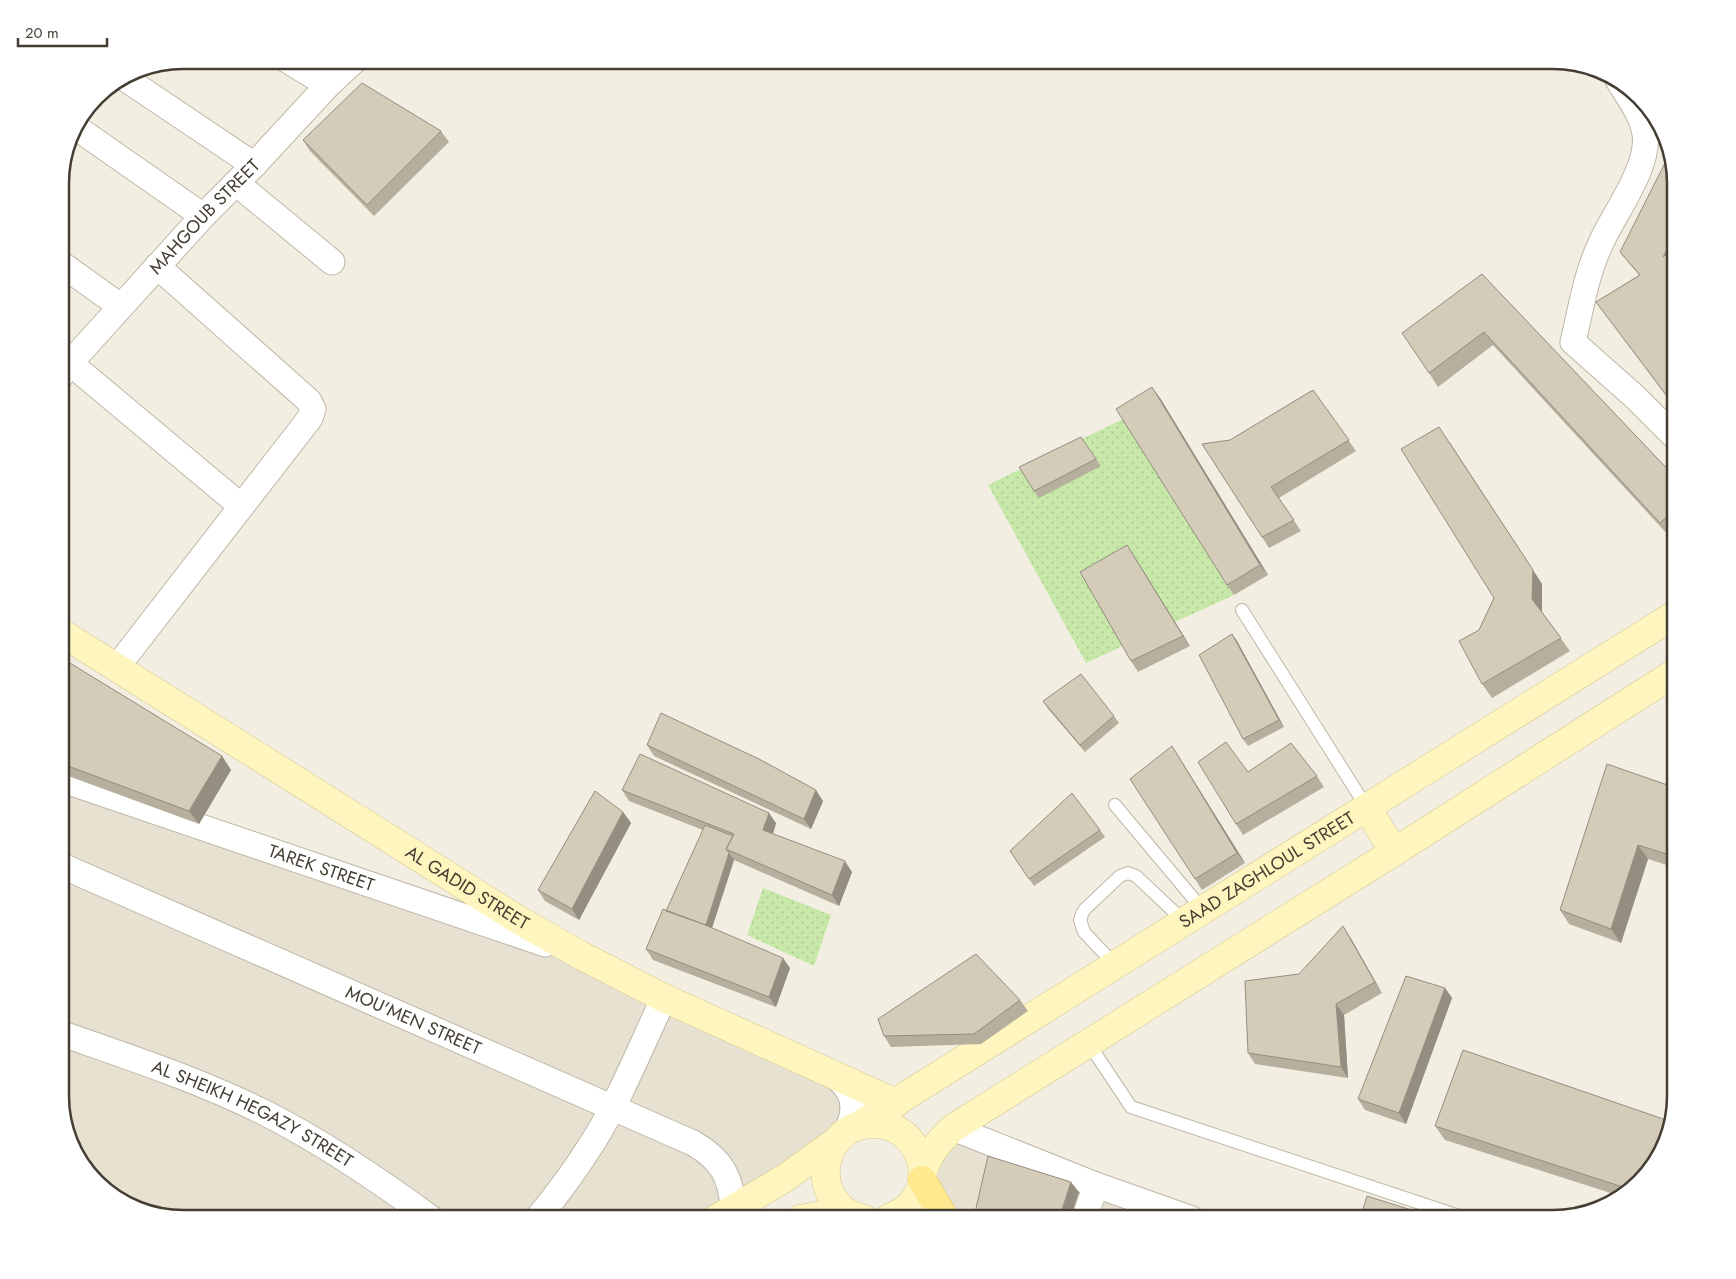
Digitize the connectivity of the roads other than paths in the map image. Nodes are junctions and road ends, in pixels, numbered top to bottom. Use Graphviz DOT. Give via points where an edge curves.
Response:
graph roads {
  1 [pos="302,69"];
  2 [pos="345,69"];
  3 [pos="130,82"];
  4 [pos="328,85"];
  5 [pos="1628,97"];
  6 [pos="81,131"];
  7 [pos="254,165"];
  8 [pos="236,183"];
  9 [pos="203,216"];
  10 [pos="332,262"];
  11 [pos="157,266"];
  12 [pos="69,269"];
  13 [pos="120,306"];
  14 [pos="69,365"];
  15 [pos="69,373"];
  16 [pos="1667,429"];
  17 [pos="242,506"];
  18 [pos="1242,610"];
  19 [pos="1667,620"];
  20 [pos="69,638"];
  21 [pos="117,667"];
  22 [pos="1667,678"];
  23 [pos="69,782"];
  24 [pos="1115,805"];
  25 [pos="1368,808"];
  26 [pos="1394,852"];
  27 [pos="69,869"];
  28 [pos="1194,916"];
  29 [pos="582,956"];
  30 [pos="1115,965"];
  31 [pos="664,998"];
  32 [pos="69,1036"];
  33 [pos="1089,1044"];
  34 [pos="830,1073"];
  35 [pos="896,1103"];
  36 [pos="612,1107"];
  37 [pos="954,1128"];
  38 [pos="847,1133"];
  39 [pos="923,1175"];
  40 [pos="1096,1185"];
  41 [pos="420,1210"];
  42 [pos="544,1210"];
  43 [pos="726,1210"];
  44 [pos="731,1210"];
  45 [pos="847,1210"];
  46 [pos="904,1210"];
  47 [pos="940,1210"];
  48 [pos="1087,1210"];
  49 [pos="1167,1210"];
  50 [pos="1441,1210"];
  1 -- 4 [label="street"];
  2 -- 4 [label="street, MAHGOUB STREET"];
  3 -- 7 [label="street"];
  4 -- 7 [label="street, MAHGOUB STREET"];
  5 -- 16 [label="street" via="1645,135 1645,156 1600,243 1588,277 1573,342"];
  6 -- 9 [label="street"];
  7 -- 8 [label="street, MAHGOUB STREET"];
  8 -- 9 [label="street, MAHGOUB STREET"];
  8 -- 10 [label="street"];
  9 -- 11 [label="street, MAHGOUB STREET"];
  11 -- 13 [label="street, MAHGOUB STREET"];
  11 -- 17 [label="street" via="309,402 312,409 310,418"];
  12 -- 13 [label="street"];
  13 -- 14 [label="street, MAHGOUB STREET"];
  15 -- 17 [label="street"];
  17 -- 21 [label="street"];
  18 -- 25 [label="lane"];
  19 -- 25 [label="main road, SAAD ZAGHLOUL STREET"];
  20 -- 21 [label="main road, AL GADID STREET"];
  21 -- 29 [label="main road, AL GADID STREET" via="517,919"];
  22 -- 26 [label="main road"];
  23 -- 29 [label="street, TAREK STREET"];
  24 -- 28 [label="lane"];
  25 -- 26 [label="main road"];
  25 -- 28 [label="main road, SAAD ZAGHLOUL STREET"];
  26 -- 33 [label="main road"];
  27 -- 36 [label="street, MOU'MEN STREET"];
  28 -- 30 [label="main road, SAAD ZAGHLOUL STREET"];
  28 -- 30 [label="lane" via="1136,876 1128,873 1120,876 1084,909 1080,920 1084,932"];
  29 -- 31 [label="main road, AL GADID STREET"];
  30 -- 35 [label="main road, SAAD ZAGHLOUL STREET"];
  31 -- 34 [label="main road, AL GADID STREET"];
  31 -- 36 [label="street"];
  32 -- 41 [label="street, AL SHEIKH HEGAZY STREET" via="162,1068 269,1115 342,1157"];
  33 -- 37 [label="main road"];
  33 -- 50 [label="lane" via="1131,1107"];
  34 -- 35 [label="main road, AL GADID STREET"];
  34 -- 38 [label="street" via="848,1088 852,1098 854,1110"];
  35 -- 38 [label="main road, SAAD ZAGHLOUL STREET"];
  36 -- 42 [label="street" via="588,1149"];
  36 -- 43 [label="street, MOU'MEN STREET" via="704,1149 721,1166 728,1179 732,1194"];
  37 -- 39 [label="main road" via="934,1148"];
  37 -- 40 [label="street"];
  38 -- 39 [label="main road" via="872,1124 885,1124 897,1129 916,1147"];
  38 -- 44 [label="main road, SAAD ZAGHLOUL STREET" via="785,1178"];
  38 -- 45 [label="main road" via="828,1155 825,1171 827,1186 834,1200"];
  39 -- 46 [label="main road" via="918,1194"];
  39 -- 47 [label="main road"];
  40 -- 48 [label="street"];
  40 -- 49 [label="street"];
}
